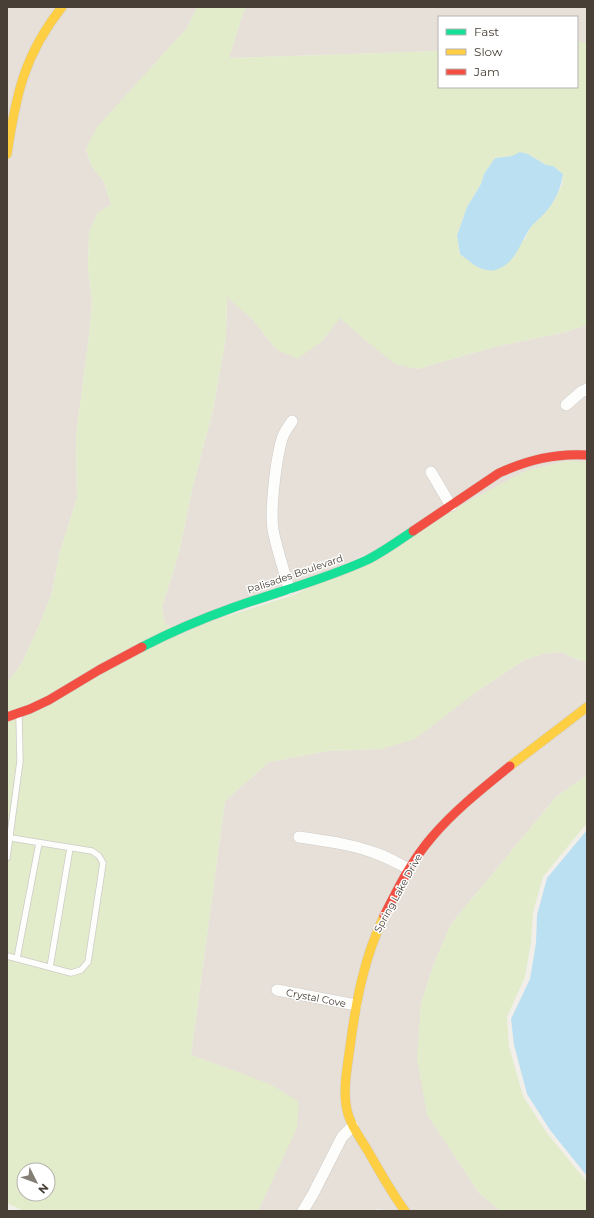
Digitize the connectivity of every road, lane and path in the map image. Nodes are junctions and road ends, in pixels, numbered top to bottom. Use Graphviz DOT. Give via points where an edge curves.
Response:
graph roads {
  1 [pos="57,8"];
  2 [pos="7,154"];
  3 [pos="587,389"];
  4 [pos="566,405"];
  5 [pos="292,421"];
  6 [pos="587,455"];
  7 [pos="431,472"];
  8 [pos="450,506"];
  9 [pos="289,589"];
  10 [pos="587,707"];
  11 [pos="19,713"];
  12 [pos="7,717"];
  13 [pos="298,837"];
  14 [pos="11,838"];
  15 [pos="39,843"];
  16 [pos="70,848"];
  17 [pos="7,858"];
  18 [pos="409,869"];
  19 [pos="7,956"];
  20 [pos="17,958"];
  21 [pos="50,967"];
  22 [pos="277,990"];
  23 [pos="356,1005"];
  24 [pos="353,1126"];
  25 [pos="303,1211"];
  26 [pos="406,1211"];
  1 -- 2 [label="street" via="41,34 24,72 17,93"];
  3 -- 4 [label="street"];
  5 -- 9 [label="street" via="283,434 280,445 272,519 275,540"];
  6 -- 8 [label="street, Palisades Boulevard" via="546,456 514,466 499,473"];
  7 -- 8 [label="street"];
  8 -- 9 [label="street, Palisades Boulevard" via="368,559"];
  9 -- 11 [label="street, Palisades Boulevard" via="231,608 148,644 49,700"];
  10 -- 18 [label="street, Spring Lake Drive" via="460,807 423,848"];
  11 -- 12 [label="street, Palisades Boulevard"];
  11 -- 14 [label="lane" via="20,761"];
  13 -- 18 [label="street" via="357,847 379,854"];
  14 -- 15 [label="lane"];
  14 -- 17 [label="lane"];
  15 -- 16 [label="lane"];
  15 -- 20 [label="lane"];
  16 -- 21 [label="lane"];
  16 -- 21 [label="lane" via="92,851 103,863 88,962 81,970 71,973"];
  18 -- 23 [label="street, Spring Lake Drive" via="375,936 366,960"];
  19 -- 20 [label="lane"];
  20 -- 21 [label="lane"];
  22 -- 23 [label="street, Crystal Cove"];
  23 -- 24 [label="street, Spring Lake Drive" via="346,1081 348,1114"];
  24 -- 25 [label="street" via="342,1137"];
  24 -- 26 [label="street, Spring Lake Drive" via="381,1175"];
}
